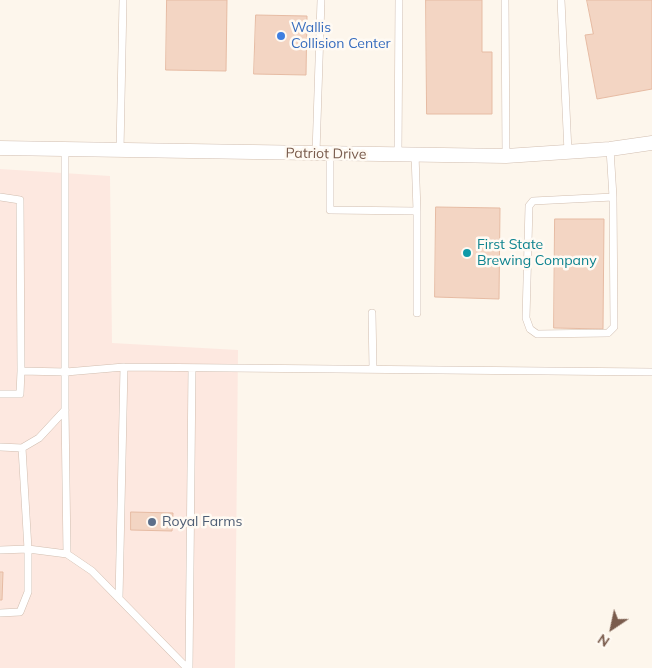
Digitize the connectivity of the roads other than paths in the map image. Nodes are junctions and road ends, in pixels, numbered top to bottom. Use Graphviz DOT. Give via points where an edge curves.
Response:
graph roads {
  1 [pos="123,0"];
  2 [pos="321,0"];
  3 [pos="399,0"];
  4 [pos="505,0"];
  5 [pos="560,0"];
  6 [pos="652,143"];
  7 [pos="0,148"];
  8 [pos="610,149"];
  9 [pos="65,151"];
  10 [pos="120,151"];
  11 [pos="568,152"];
  12 [pos="316,154"];
  13 [pos="330,154"];
  14 [pos="415,154"];
  15 [pos="398,155"];
  16 [pos="506,156"];
  17 [pos="0,197"];
  18 [pos="612,197"];
  19 [pos="417,211"];
  20 [pos="372,313"];
  21 [pos="417,313"];
  22 [pos="124,367"];
  23 [pos="192,368"];
  24 [pos="373,369"];
  25 [pos="21,371"];
  26 [pos="66,372"];
  27 [pos="652,372"];
  28 [pos="0,394"];
  29 [pos="65,410"];
  30 [pos="0,447"];
  31 [pos="22,448"];
  32 [pos="28,549"];
  33 [pos="0,550"];
  34 [pos="67,554"];
  35 [pos="119,598"];
  36 [pos="0,613"];
  37 [pos="188,668"];
  1 -- 10 [label="lane"];
  2 -- 12 [label="lane"];
  3 -- 15 [label="lane"];
  4 -- 16 [label="lane"];
  5 -- 11 [label="lane"];
  6 -- 8 [label="street, Patriot Drive"];
  7 -- 9 [label="street, Patriot Drive"];
  8 -- 11 [label="street, Patriot Drive"];
  8 -- 18 [label="lane"];
  9 -- 10 [label="street, Patriot Drive"];
  9 -- 26 [label="lane"];
  10 -- 12 [label="street, Patriot Drive"];
  11 -- 16 [label="street, Patriot Drive"];
  12 -- 13 [label="street, Patriot Drive"];
  13 -- 15 [label="street, Patriot Drive"];
  13 -- 19 [label="lane" via="330,210"];
  14 -- 15 [label="street, Patriot Drive"];
  14 -- 16 [label="street, Patriot Drive"];
  14 -- 19 [label="lane"];
  17 -- 25 [label="lane" via="20,200"];
  18 -- 18 [label="lane" via="533,201 529,206 526,318 530,329 537,334 608,333 614,327"];
  19 -- 21 [label="lane"];
  20 -- 24 [label="lane"];
  22 -- 23 [label="lane"];
  22 -- 26 [label="lane"];
  22 -- 35 [label="lane"];
  23 -- 24 [label="lane"];
  23 -- 37 [label="lane"];
  24 -- 27 [label="lane"];
  25 -- 26 [label="lane"];
  25 -- 28 [label="lane" via="20,394"];
  26 -- 29 [label="lane"];
  29 -- 31 [label="lane" via="39,438"];
  29 -- 34 [label="lane"];
  30 -- 31 [label="lane"];
  31 -- 32 [label="lane"];
  32 -- 33 [label="lane"];
  32 -- 34 [label="lane"];
  32 -- 36 [label="lane" via="28,592 20,612"];
  34 -- 35 [label="lane" via="92,571"];
  35 -- 37 [label="lane"];
}
